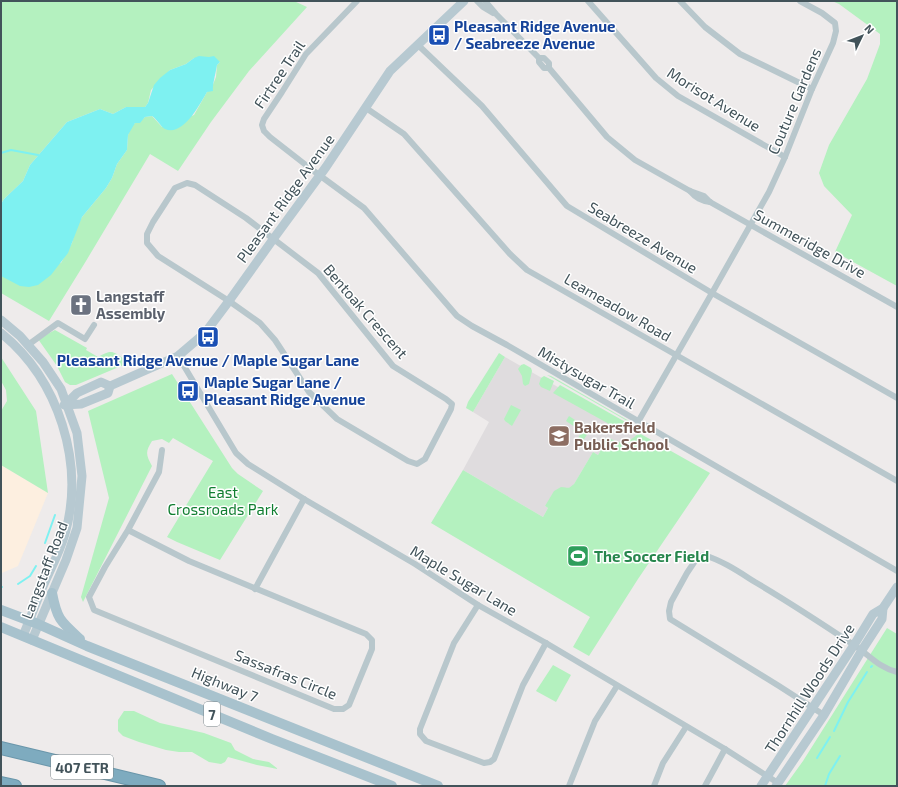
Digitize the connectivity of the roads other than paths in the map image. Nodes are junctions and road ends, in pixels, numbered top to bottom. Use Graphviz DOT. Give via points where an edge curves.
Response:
graph roads {
  1 [pos="356,1"];
  2 [pos="464,1"];
  3 [pos="477,1"];
  4 [pos="485,1"];
  5 [pos="588,1"];
  6 [pos="680,1"];
  7 [pos="800,1"];
  8 [pos="496,14"];
  9 [pos="418,45"];
  10 [pos="812,89"];
  11 [pos="366,108"];
  12 [pos="785,157"];
  13 [pos="320,175"];
  14 [pos="751,224"];
  15 [pos="274,238"];
  16 [pos="712,293"];
  17 [pos="229,301"];
  18 [pos="897,307"];
  19 [pos="1,320"];
  20 [pos="94,325"];
  21 [pos="1,333"];
  22 [pos="28,345"];
  23 [pos="178,356"];
  24 [pos="676,356"];
  25 [pos="897,398"];
  26 [pos="66,404"];
  27 [pos="57,408"];
  28 [pos="638,422"];
  29 [pos="162,450"];
  30 [pos="897,481"];
  31 [pos="304,499"];
  32 [pos="128,530"];
  33 [pos="897,571"];
  34 [pos="897,587"];
  35 [pos="255,589"];
  36 [pos="52,593"];
  37 [pos="478,605"];
  38 [pos="1,610"];
  39 [pos="34,622"];
  40 [pos="1,627"];
  41 [pos="28,638"];
  42 [pos="546,643"];
  43 [pos="87,646"];
  44 [pos="858,648"];
  45 [pos="897,672"];
  46 [pos="618,686"];
  47 [pos="813,708"];
  48 [pos="824,715"];
  49 [pos="686,727"];
  50 [pos="2,748"];
  51 [pos="725,749"];
  52 [pos="768,776"];
  53 [pos="1,783"];
  54 [pos="777,784"];
  55 [pos="15,786"];
  56 [pos="159,786"];
  57 [pos="392,786"];
  58 [pos="438,786"];
  59 [pos="569,786"];
  60 [pos="654,786"];
  61 [pos="705,786"];
  62 [pos="761,786"];
  1 -- 13 [label="street, Firtree Trail" via="306,54 262,125 270,137"];
  2 -- 9 [label="street, Pleasant Ridge Avenue"];
  3 -- 8 [label="street, Summeridge Drive"];
  4 -- 8 [label="street, Summeridge Drive"];
  5 -- 12 [label="street, Morisot Avenue" via="656,78 678,96"];
  6 -- 10 [label="street" via="705,27 740,54"];
  7 -- 10 [label="street, Couture Gardens" via="835,23 833,43"];
  8 -- 14 [label="street, Summeridge Drive" via="539,58 544,58 549,68 606,137 635,160"];
  9 -- 11 [label="street, Pleasant Ridge Avenue" via="390,71"];
  9 -- 16 [label="street, Seabreeze Avenue" via="482,106 567,206"];
  10 -- 12 [label="street, Couture Gardens"];
  11 -- 13 [label="street, Pleasant Ridge Avenue"];
  11 -- 24 [label="street, Leameadow Road" via="404,134 527,270"];
  12 -- 14 [label="street, Couture Gardens"];
  13 -- 15 [label="street, Pleasant Ridge Avenue"];
  13 -- 28 [label="street, Mistysugar Trail" via="364,208 457,316"];
  14 -- 16 [label="street, Couture Gardens"];
  14 -- 18 [label="street, Summeridge Drive"];
  15 -- 17 [label="street, Pleasant Ridge Avenue"];
  15 -- 17 [label="street" via="195,185 187,183 174,188 147,234 148,243 158,256"];
  15 -- 17 [label="street, Bentoak Crescent" via="318,273 393,366 452,404 425,459 417,464 408,461 337,419 310,392 275,340 260,323"];
  16 -- 24 [label="street, Couture Gardens"];
  16 -- 25 [label="street, Seabreeze Avenue"];
  17 -- 23 [label="street, Pleasant Ridge Avenue" via="205,333"];
  19 -- 22 [label="street, Langstaff Road"];
  20 -- 22 [label="street" via="85,339 58,322"];
  21 -- 27 [label="street, Langstaff Road" via="32,365"];
  22 -- 26 [label="street, Langstaff Road" via="61,389"];
  23 -- 26 [label="street, Pleasant Ridge Avenue" via="110,386 102,382 77,393"];
  23 -- 31 [label="street, Maple Sugar Lane" via="236,453 248,464"];
  24 -- 28 [label="street, Couture Gardens"];
  24 -- 30 [label="street, Leameadow Road"];
  26 -- 27 [label="street, Pleasant Ridge Avenue"];
  26 -- 36 [label="street, Langstaff Road" via="77,433 82,476 81,491 77,528"];
  27 -- 39 [label="street, Langstaff Road" via="66,436 71,473 70,508 65,534 41,591"];
  28 -- 33 [label="street, Mistysugar Trail"];
  29 -- 32 [label="street, Sassafras Circle" via="159,472"];
  31 -- 35 [label="street"];
  31 -- 37 [label="street, Maple Sugar Lane" via="415,564"];
  32 -- 35 [label="street, Sassafras Circle" via="188,561"];
  32 -- 35 [label="street, Sassafras Circle" via="89,597 94,610 334,709 343,709 349,705 372,649 372,640 366,634"];
  34 -- 44 [label="street, Thornhill Woods Drive" via="883,608 873,614"];
  36 -- 39 [label="street, Langstaff Road"];
  36 -- 43 [label="main road" via="56,611 63,624"];
  37 -- 42 [label="street, Maple Sugar Lane"];
  37 -- 42 [label="street" via="454,643 420,729 420,734 426,741 484,763 494,759 523,686"];
  38 -- 39 [label="main road, Highway 7 / 7"];
  39 -- 41 [label="street, Langstaff Road"];
  39 -- 43 [label="main road, Highway 7 / 7"];
  40 -- 41 [label="main road, 7"];
  41 -- 57 [label="main road, 7"];
  42 -- 46 [label="street, Maple Sugar Lane"];
  43 -- 58 [label="main road, Highway 7 / 7"];
  44 -- 45 [label="street" via="872,660"];
  44 -- 47 [label="street, Thornhill Woods Drive"];
  44 -- 47 [label="street" via="718,560 704,555 697,558 671,602 670,619"];
  44 -- 48 [label="street, Thornhill Woods Drive"];
  46 -- 49 [label="street, Maple Sugar Lane"];
  46 -- 59 [label="street" via="596,721"];
  47 -- 48 [label="street"];
  47 -- 52 [label="street, Thornhill Woods Drive"];
  48 -- 54 [label="street, Thornhill Woods Drive"];
  49 -- 51 [label="street, Maple Sugar Lane"];
  49 -- 60 [label="street" via="664,763"];
  50 -- 56 [label="highway, 407 ETR"];
  51 -- 52 [label="street, Maple Sugar Lane"];
  51 -- 61 [label="street"];
  52 -- 54 [label="street, Maple Sugar Lane"];
  52 -- 62 [label="street, Thornhill Woods Drive"];
  53 -- 55 [label="highway"];
}
